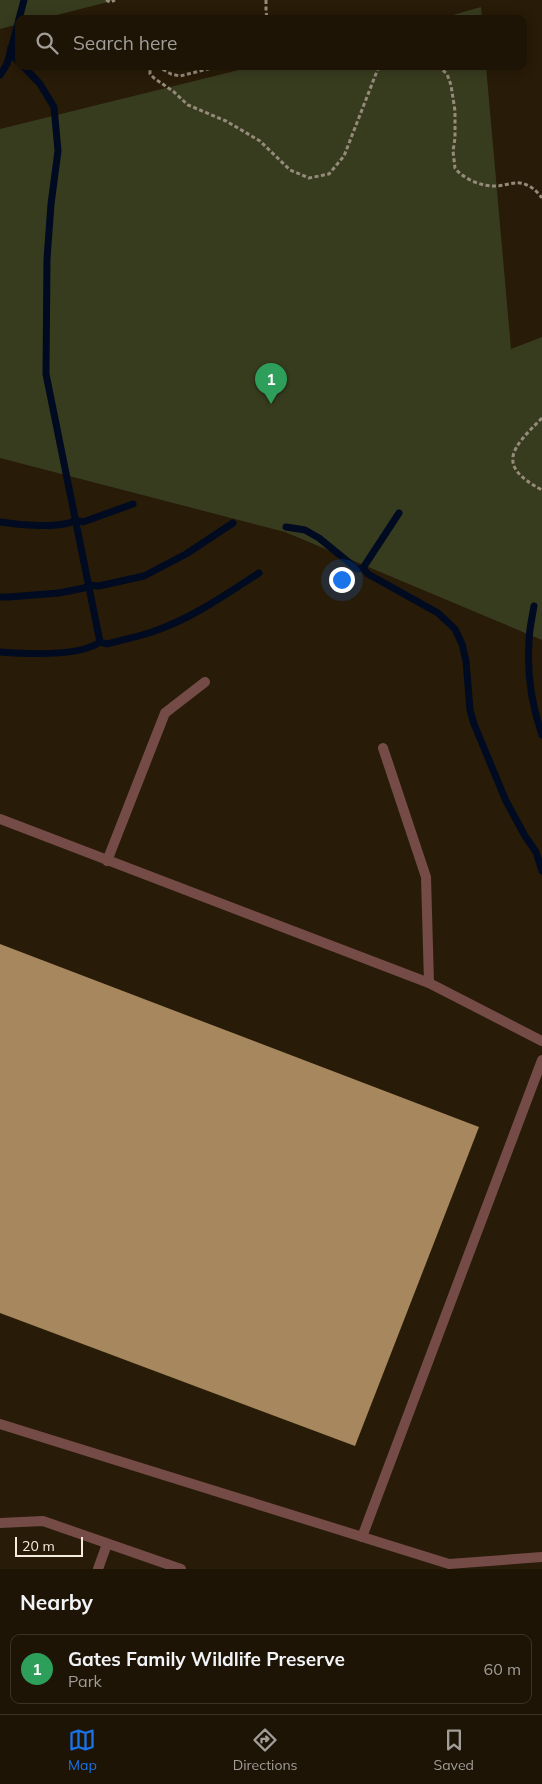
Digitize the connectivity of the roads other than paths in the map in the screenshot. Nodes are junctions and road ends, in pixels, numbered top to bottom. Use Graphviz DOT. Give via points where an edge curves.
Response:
graph roads {
  1 [pos="205,682"];
  2 [pos="383,748"];
  3 [pos="0,819"];
  4 [pos="107,861"];
  5 [pos="429,983"];
  6 [pos="542,1041"];
  7 [pos="542,1060"];
  8 [pos="0,1424"];
  9 [pos="0,1523"];
  10 [pos="362,1537"];
  11 [pos="106,1544"];
  12 [pos="542,1557"];
  13 [pos="98,1569"];
  14 [pos="181,1569"];
  1 -- 4 [label="lane" via="165,713"];
  2 -- 5 [label="lane" via="426,877"];
  3 -- 4 [label="lane"];
  4 -- 5 [label="lane"];
  5 -- 6 [label="lane"];
  7 -- 10 [label="lane"];
  8 -- 10 [label="lane"];
  9 -- 11 [label="lane" via="43,1521"];
  10 -- 12 [label="lane" via="449,1564"];
  11 -- 13 [label="lane"];
  11 -- 14 [label="lane"];
}
